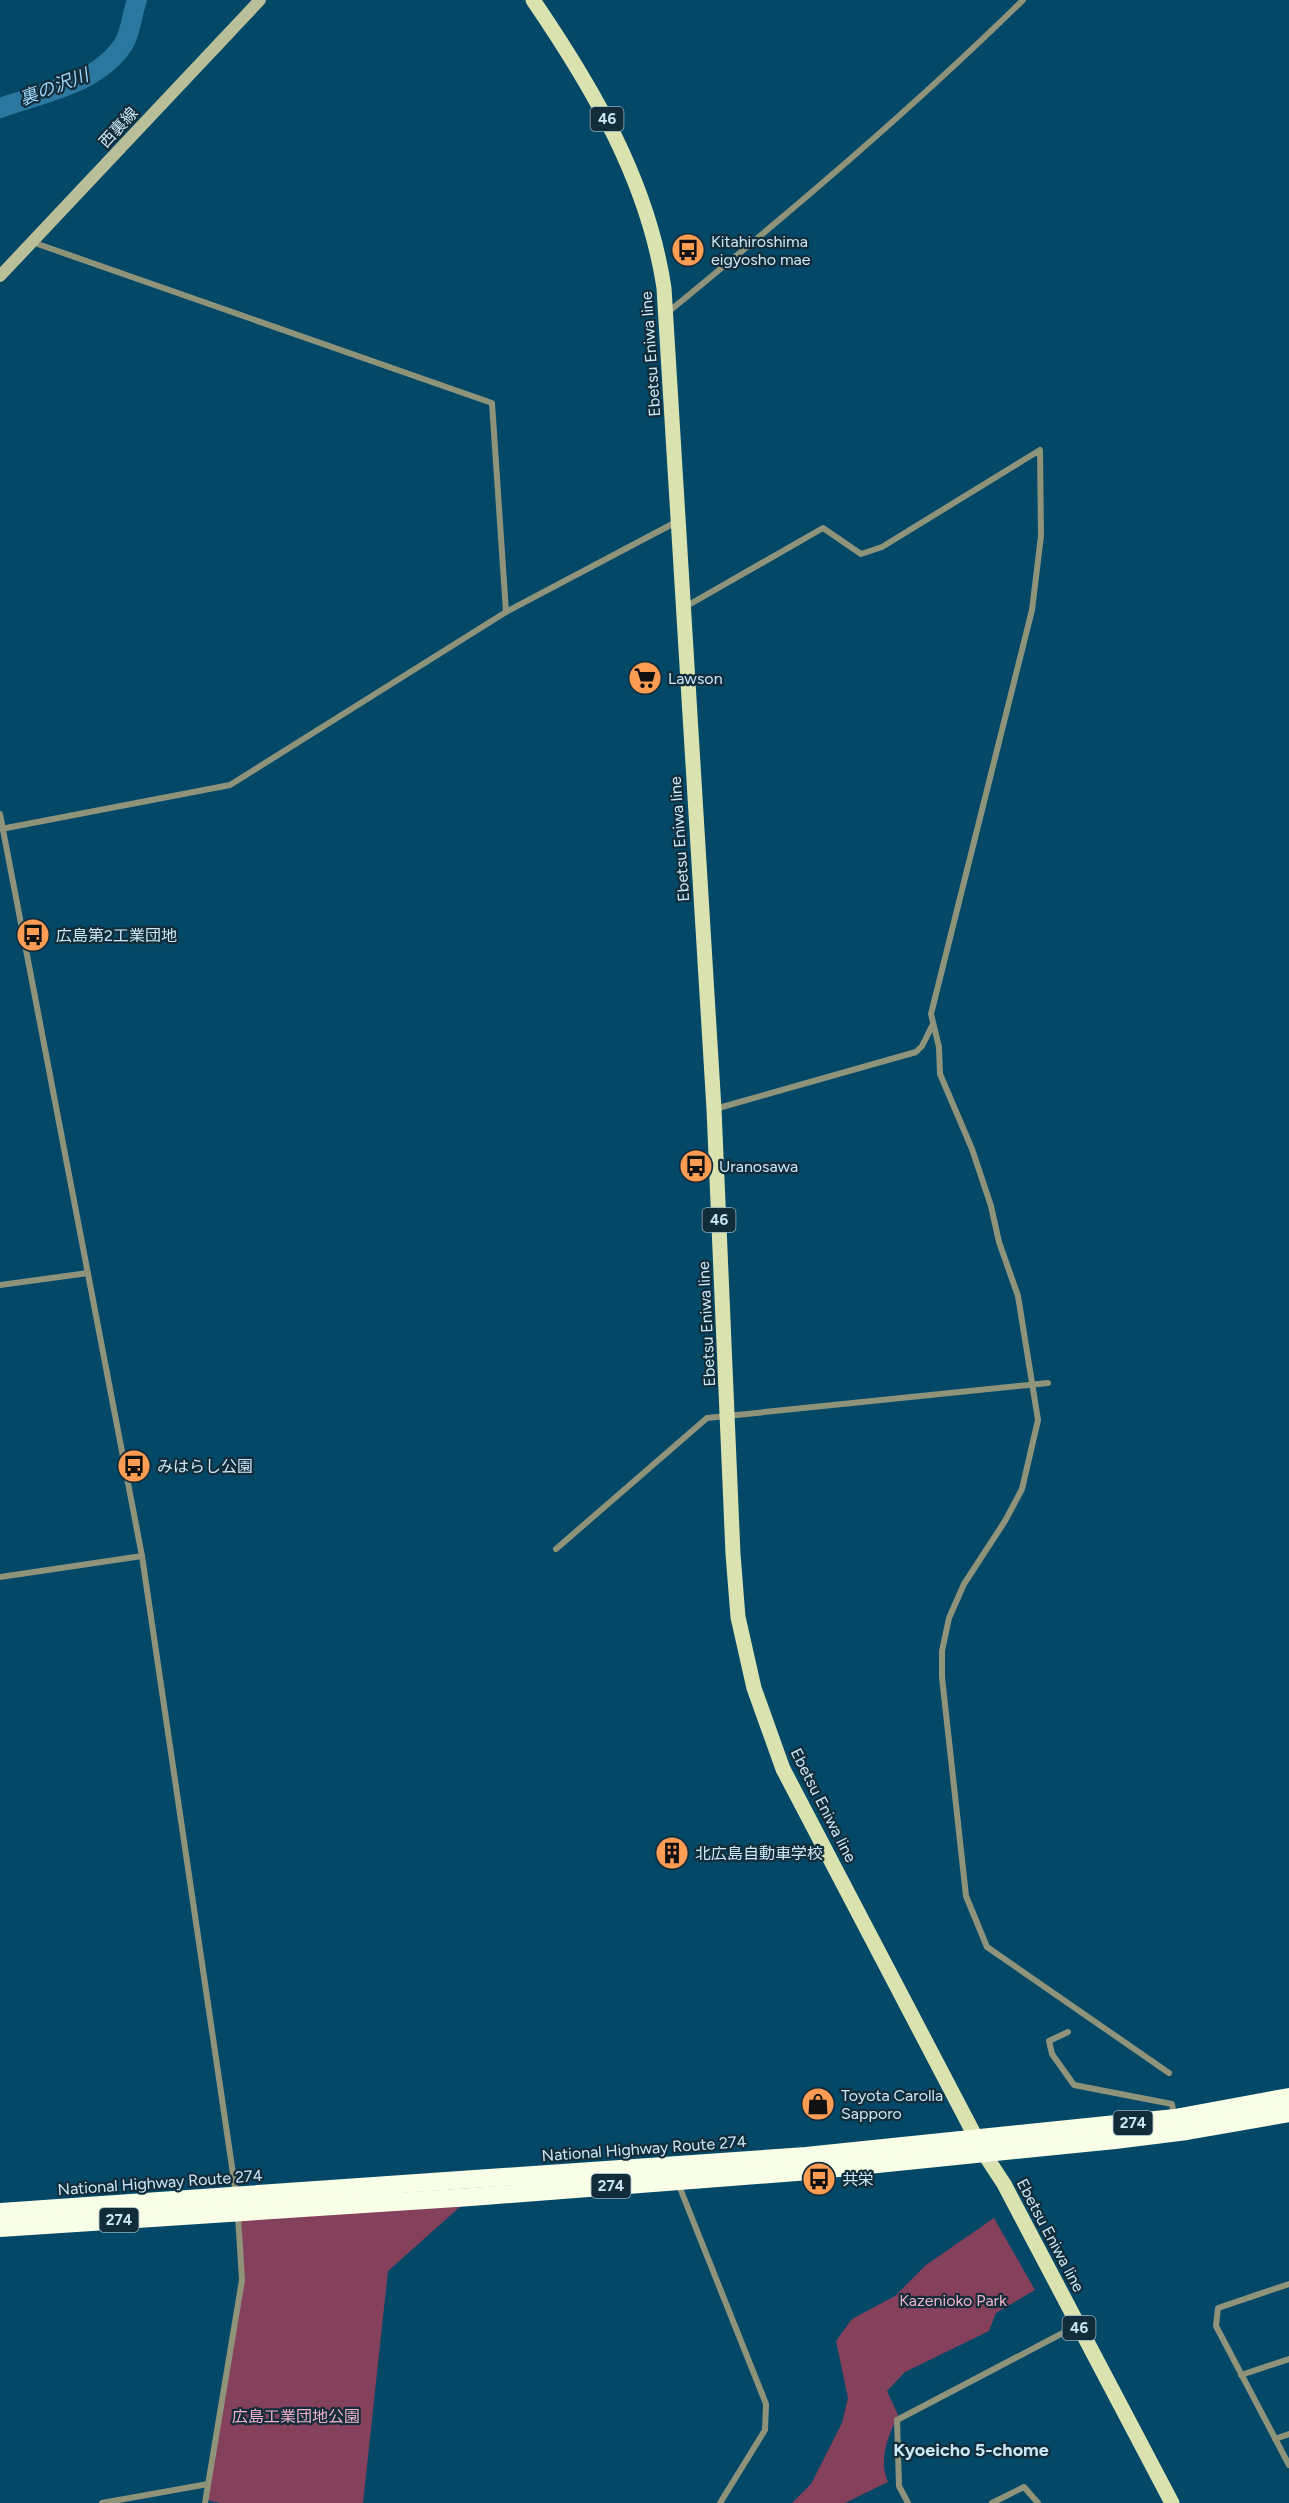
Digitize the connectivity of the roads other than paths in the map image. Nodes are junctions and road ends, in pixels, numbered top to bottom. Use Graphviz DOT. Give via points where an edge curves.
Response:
graph roads {
  1 [pos="260,0"];
  2 [pos="533,0"];
  3 [pos="1023,0"];
  4 [pos="32,242"];
  5 [pos="0,276"];
  6 [pos="667,313"];
  7 [pos="678,521"];
  8 [pos="682,609"];
  9 [pos="506,612"];
  10 [pos="0,814"];
  11 [pos="1,829"];
  12 [pos="933,1024"];
  13 [pos="714,1109"];
  14 [pos="88,1273"];
  15 [pos="0,1285"];
  16 [pos="1032,1383"];
  17 [pos="1048,1383"];
  18 [pos="728,1415"];
  19 [pos="556,1549"];
  20 [pos="142,1556"];
  21 [pos="0,1577"];
  22 [pos="1068,2031"];
  23 [pos="1169,2073"];
  24 [pos="1289,2097"];
  25 [pos="1289,2113"];
  26 [pos="1174,2118"];
  27 [pos="976,2138"];
  28 [pos="985,2155"];
  29 [pos="675,2173"];
  30 [pos="237,2204"];
  31 [pos="0,2212"];
  32 [pos="0,2228"];
  33 [pos="1289,2284"];
  34 [pos="1078,2325"];
  35 [pos="1289,2359"];
  36 [pos="1241,2375"];
  37 [pos="1289,2434"];
  38 [pos="1275,2439"];
  39 [pos="1289,2465"];
  40 [pos="208,2484"];
  41 [pos="102,2503"];
  42 [pos="205,2503"];
  43 [pos="720,2503"];
  44 [pos="908,2503"];
  45 [pos="992,2503"];
  46 [pos="1038,2503"];
  47 [pos="1172,2503"];
  1 -- 4 [label="street, 西裏線"];
  2 -- 6 [label="main road, Ebetsu Eniwa line / 46" via="579,67 622,148 658,250"];
  3 -- 6 [label="street" via="902,113"];
  4 -- 5 [label="street, 西裏線"];
  4 -- 9 [label="street" via="492,403"];
  6 -- 7 [label="main road, Ebetsu Eniwa line / 46"];
  7 -- 8 [label="main road, Ebetsu Eniwa line / 46"];
  7 -- 9 [label="street"];
  8 -- 12 [label="street" via="813,531 823,528 861,554 882,547 1041,450 1041,536 1032,610 931,1014"];
  8 -- 13 [label="main road, Ebetsu Eniwa line / 46"];
  9 -- 11 [label="street" via="230,785"];
  10 -- 11 [label="street"];
  11 -- 14 [label="street"];
  12 -- 13 [label="street" via="916,1052"];
  12 -- 16 [label="street" via="940,1074 972,1149 1018,1296"];
  13 -- 18 [label="main road, Ebetsu Eniwa line / 46"];
  14 -- 15 [label="street"];
  14 -- 20 [label="street"];
  16 -- 17 [label="street"];
  16 -- 18 [label="street" via="1016,1388"];
  16 -- 23 [label="street" via="1038,1420 1022,1489 964,1584 949,1618 942,1652 966,1896 987,1947"];
  18 -- 19 [label="street" via="707,1418"];
  18 -- 27 [label="main road, Ebetsu Eniwa line / 46" via="738,1617 754,1688 783,1769"];
  20 -- 21 [label="street"];
  20 -- 30 [label="street"];
  22 -- 26 [label="street" via="1049,2041 1052,2054 1074,2085 1172,2104"];
  24 -- 26 [label="highway, National Highway Route 274 / 274"];
  25 -- 28 [label="highway, National Highway Route 274 / 274" via="1187,2131"];
  26 -- 27 [label="highway, National Highway Route 274 / 274"];
  27 -- 28 [label="main road, Ebetsu Eniwa line / 46"];
  27 -- 29 [label="highway, National Highway Route 274 / 274"];
  28 -- 29 [label="highway, National Highway Route 274 / 274"];
  28 -- 34 [label="main road, Ebetsu Eniwa line / 46"];
  29 -- 30 [label="highway, National Highway Route 274 / 274"];
  29 -- 43 [label="street" via="766,2404 765,2430"];
  30 -- 31 [label="highway, National Highway Route 274 / 274"];
  30 -- 32 [label="highway, National Highway Route 274 / 274"];
  30 -- 40 [label="street" via="242,2280"];
  33 -- 36 [label="street" via="1218,2308 1216,2326"];
  34 -- 44 [label="street" via="897,2420 899,2486"];
  34 -- 47 [label="main road, Ebetsu Eniwa line / 46"];
  35 -- 36 [label="street"];
  36 -- 38 [label="street"];
  37 -- 38 [label="street"];
  38 -- 39 [label="street"];
  40 -- 41 [label="street"];
  40 -- 42 [label="street"];
  45 -- 46 [label="street" via="1024,2487"];
}
